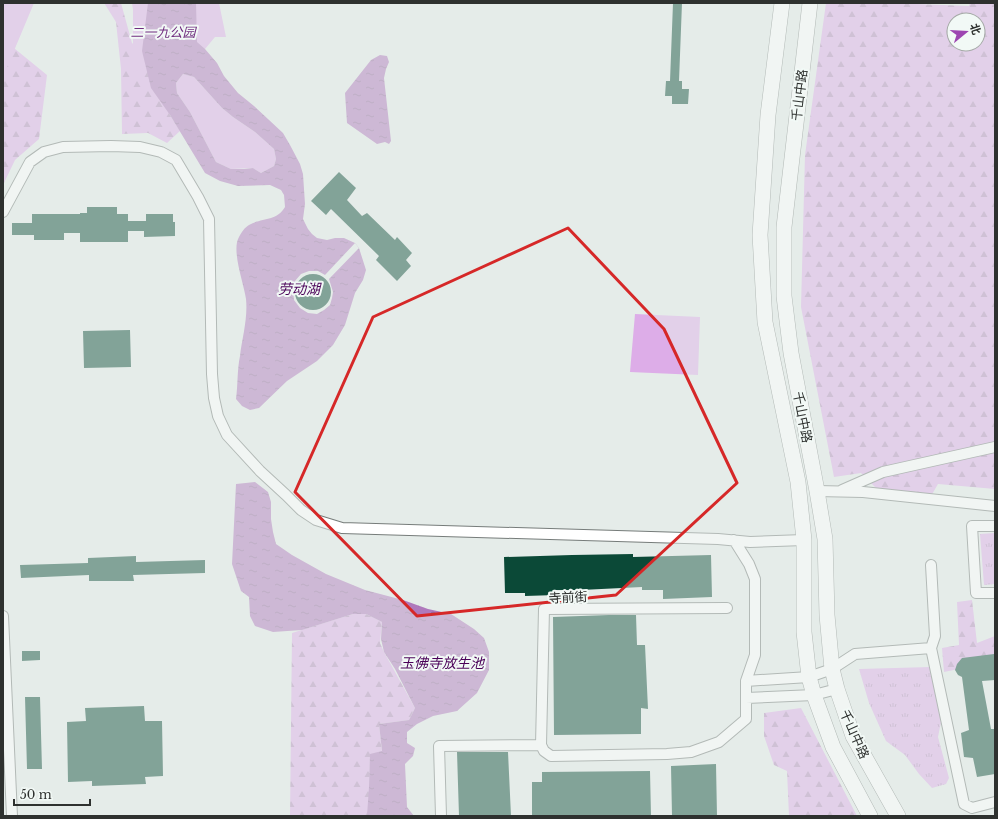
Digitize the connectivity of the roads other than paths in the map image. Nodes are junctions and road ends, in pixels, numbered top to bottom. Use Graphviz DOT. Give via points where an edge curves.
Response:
graph roads {
  1 [pos="782,3"];
  2 [pos="810,3"];
  3 [pos="3,212"];
  4 [pos="995,446"];
  5 [pos="817,491"];
  6 [pos="838,492"];
  7 [pos="995,506"];
  8 [pos="995,526"];
  9 [pos="734,540"];
  10 [pos="804,540"];
  11 [pos="931,565"];
  12 [pos="995,593"];
  13 [pos="727,608"];
  14 [pos="3,616"];
  15 [pos="931,648"];
  16 [pos="832,669"];
  17 [pos="809,677"];
  18 [pos="746,681"];
  19 [pos="837,689"];
  20 [pos="814,696"];
  21 [pos="746,698"];
  22 [pos="541,744"];
  23 [pos="995,802"];
  24 [pos="964,804"];
  25 [pos="12,816"];
  26 [pos="441,816"];
  27 [pos="870,816"];
  28 [pos="898,816"];
  29 [pos="968,816"];
  1 -- 10 [label="main road, 千山中路" via="768,115 760,235 765,322 798,482"];
  2 -- 5 [label="main road, 千山中路" via="784,227 784,296 791,353"];
  3 -- 9 [label="street" via="30,162 44,152 64,146 140,147 161,152 176,160 209,219 212,374 218,416 227,435 242,452 301,510 316,520 342,528"];
  4 -- 6 [label="street" via="883,472"];
  5 -- 6 [label="street"];
  5 -- 16 [label="main road, 千山中路" via="824,539"];
  6 -- 7 [label="street" via="863,492"];
  8 -- 12 [label="street" via="972,526 976,593"];
  9 -- 10 [label="street"];
  9 -- 18 [label="street" via="755,579 755,655"];
  10 -- 17 [label="main road, 千山中路" via="804,632"];
  11 -- 15 [label="street" via="935,636"];
  13 -- 22 [label="street, 寺前街" via="544,609"];
  14 -- 25 [label="street"];
  15 -- 16 [label="street" via="855,654"];
  15 -- 24 [label="street"];
  16 -- 17 [label="street"];
  16 -- 19 [label="main road, 千山中路"];
  17 -- 18 [label="street"];
  17 -- 20 [label="main road, 千山中路"];
  18 -- 21 [label="street"];
  19 -- 20 [label="street"];
  19 -- 28 [label="main road, 千山中路" via="853,736"];
  20 -- 21 [label="street"];
  20 -- 27 [label="main road, 千山中路" via="833,747"];
  21 -- 22 [label="street" via="746,719 719,742 691,752 551,756 544,751"];
  22 -- 26 [label="street" via="439,746"];
  23 -- 24 [label="street" via="972,808"];
  24 -- 29 [label="street"];
}
